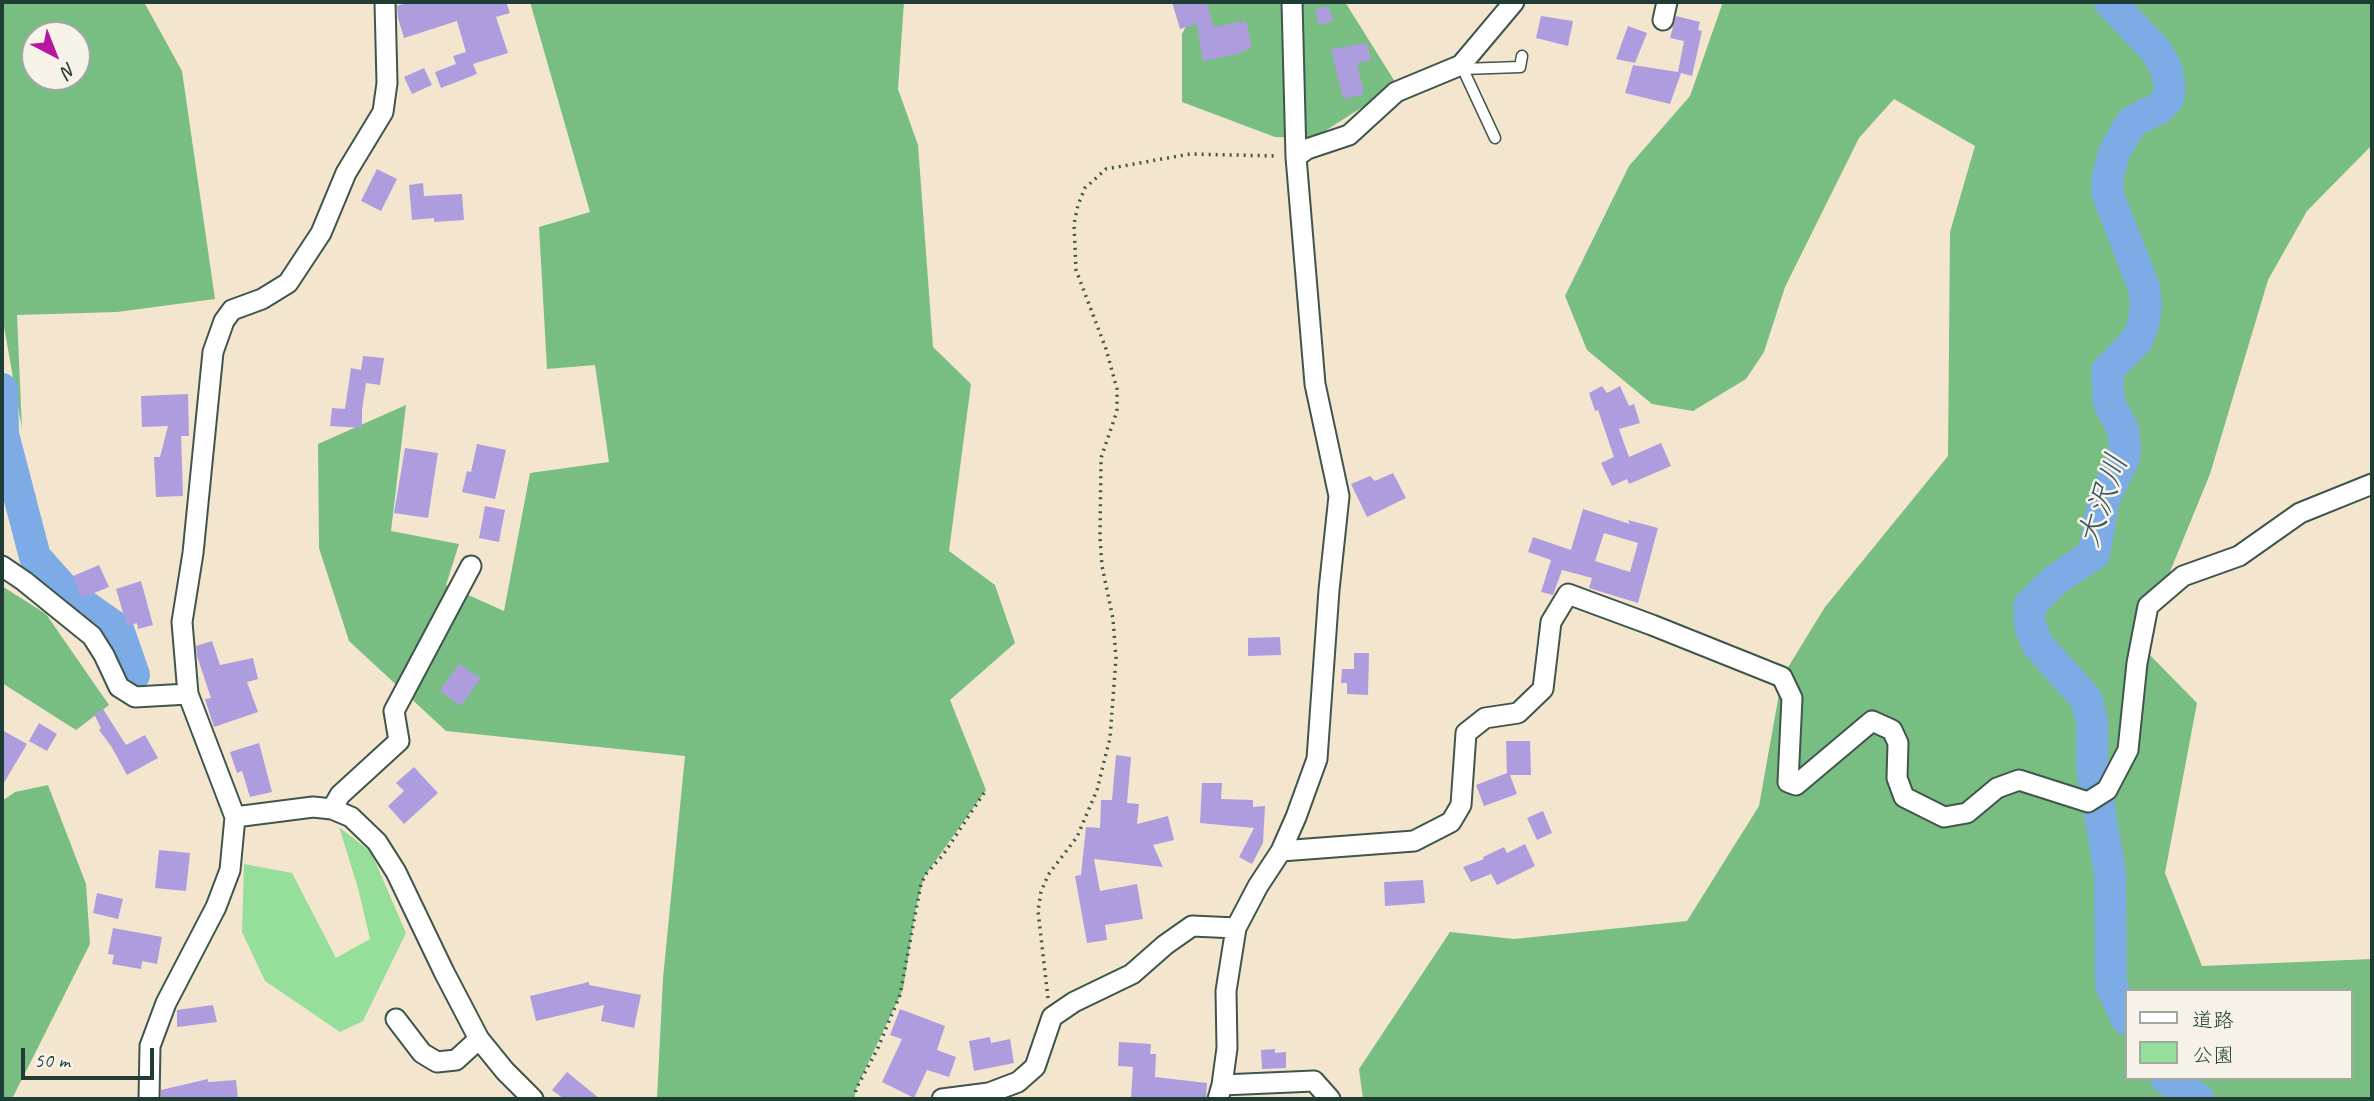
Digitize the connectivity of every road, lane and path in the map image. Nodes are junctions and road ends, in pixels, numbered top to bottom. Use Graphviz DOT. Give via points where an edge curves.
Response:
graph roads {
  1 [pos="385,2"];
  2 [pos="1292,2"];
  3 [pos="1514,2"];
  4 [pos="1522,56"];
  5 [pos="1462,67"];
  6 [pos="1495,138"];
  7 [pos="1296,157"];
  8 [pos="2372,484"];
  9 [pos="2,566"];
  10 [pos="471,566"];
  11 [pos="188,694"];
  12 [pos="986,790"];
  13 [pos="332,809"];
  14 [pos="235,817"];
  15 [pos="1281,850"];
  16 [pos="1236,928"];
  17 [pos="1052,1017"];
  18 [pos="396,1018"];
  19 [pos="479,1039"];
  20 [pos="1220,1092"];
  21 [pos="149,1099"];
  22 [pos="533,1099"];
  23 [pos="855,1099"];
  24 [pos="942,1099"];
  25 [pos="1330,1099"];
  1 -- 11 [label="street" via="383,112 346,173 321,233 288,283 232,310 213,352 182,622"];
  2 -- 7 [label="street"];
  3 -- 5 [label="street"];
  4 -- 5 [label="lane" via="1520,67"];
  5 -- 6 [label="lane"];
  5 -- 7 [label="street" via="1396,92 1349,135"];
  7 -- 15 [label="street" via="1315,384 1339,496 1317,759"];
  7 -- 17 [label="path" via="1190,154 1106,169 1085,188 1077,205 1076,270 1117,389 1117,411 1101,458 1100,526 1116,658 1110,738 1097,789 1077,837 1041,892 1038,911"];
  8 -- 15 [label="street" via="2300,513 2239,556 2183,576 2148,606 2129,750 2107,790 2088,802 2019,780 1997,788 1967,813 1944,817 1904,797 1897,778 1898,743 1892,730 1872,721 1796,785 1788,782 1792,698 1782,677 1568,594 1551,622 1543,689 1518,713 1485,718 1466,733 1461,805 1451,822 1414,841"];
  9 -- 11 [label="street" via="92,636 119,687 135,697"];
  10 -- 13 [label="street" via="394,710 399,741 340,795"];
  11 -- 14 [label="street"];
  12 -- 23 [label="path" via="921,884 900,995"];
  13 -- 14 [label="street" via="313,807"];
  13 -- 19 [label="street" via="351,817 377,842 397,872"];
  14 -- 21 [label="street" via="230,870 150,1046"];
  15 -- 16 [label="street"];
  16 -- 17 [label="street" via="1192,926 1132,974"];
  16 -- 20 [label="street" via="1226,991 1227,1048"];
  17 -- 24 [label="street" via="1035,1067 1018,1082 989,1093"];
  18 -- 19 [label="street" via="422,1053 437,1062 456,1060"];
  19 -- 22 [label="street"];
  20 -- 25 [label="street" via="1314,1081"];
}
